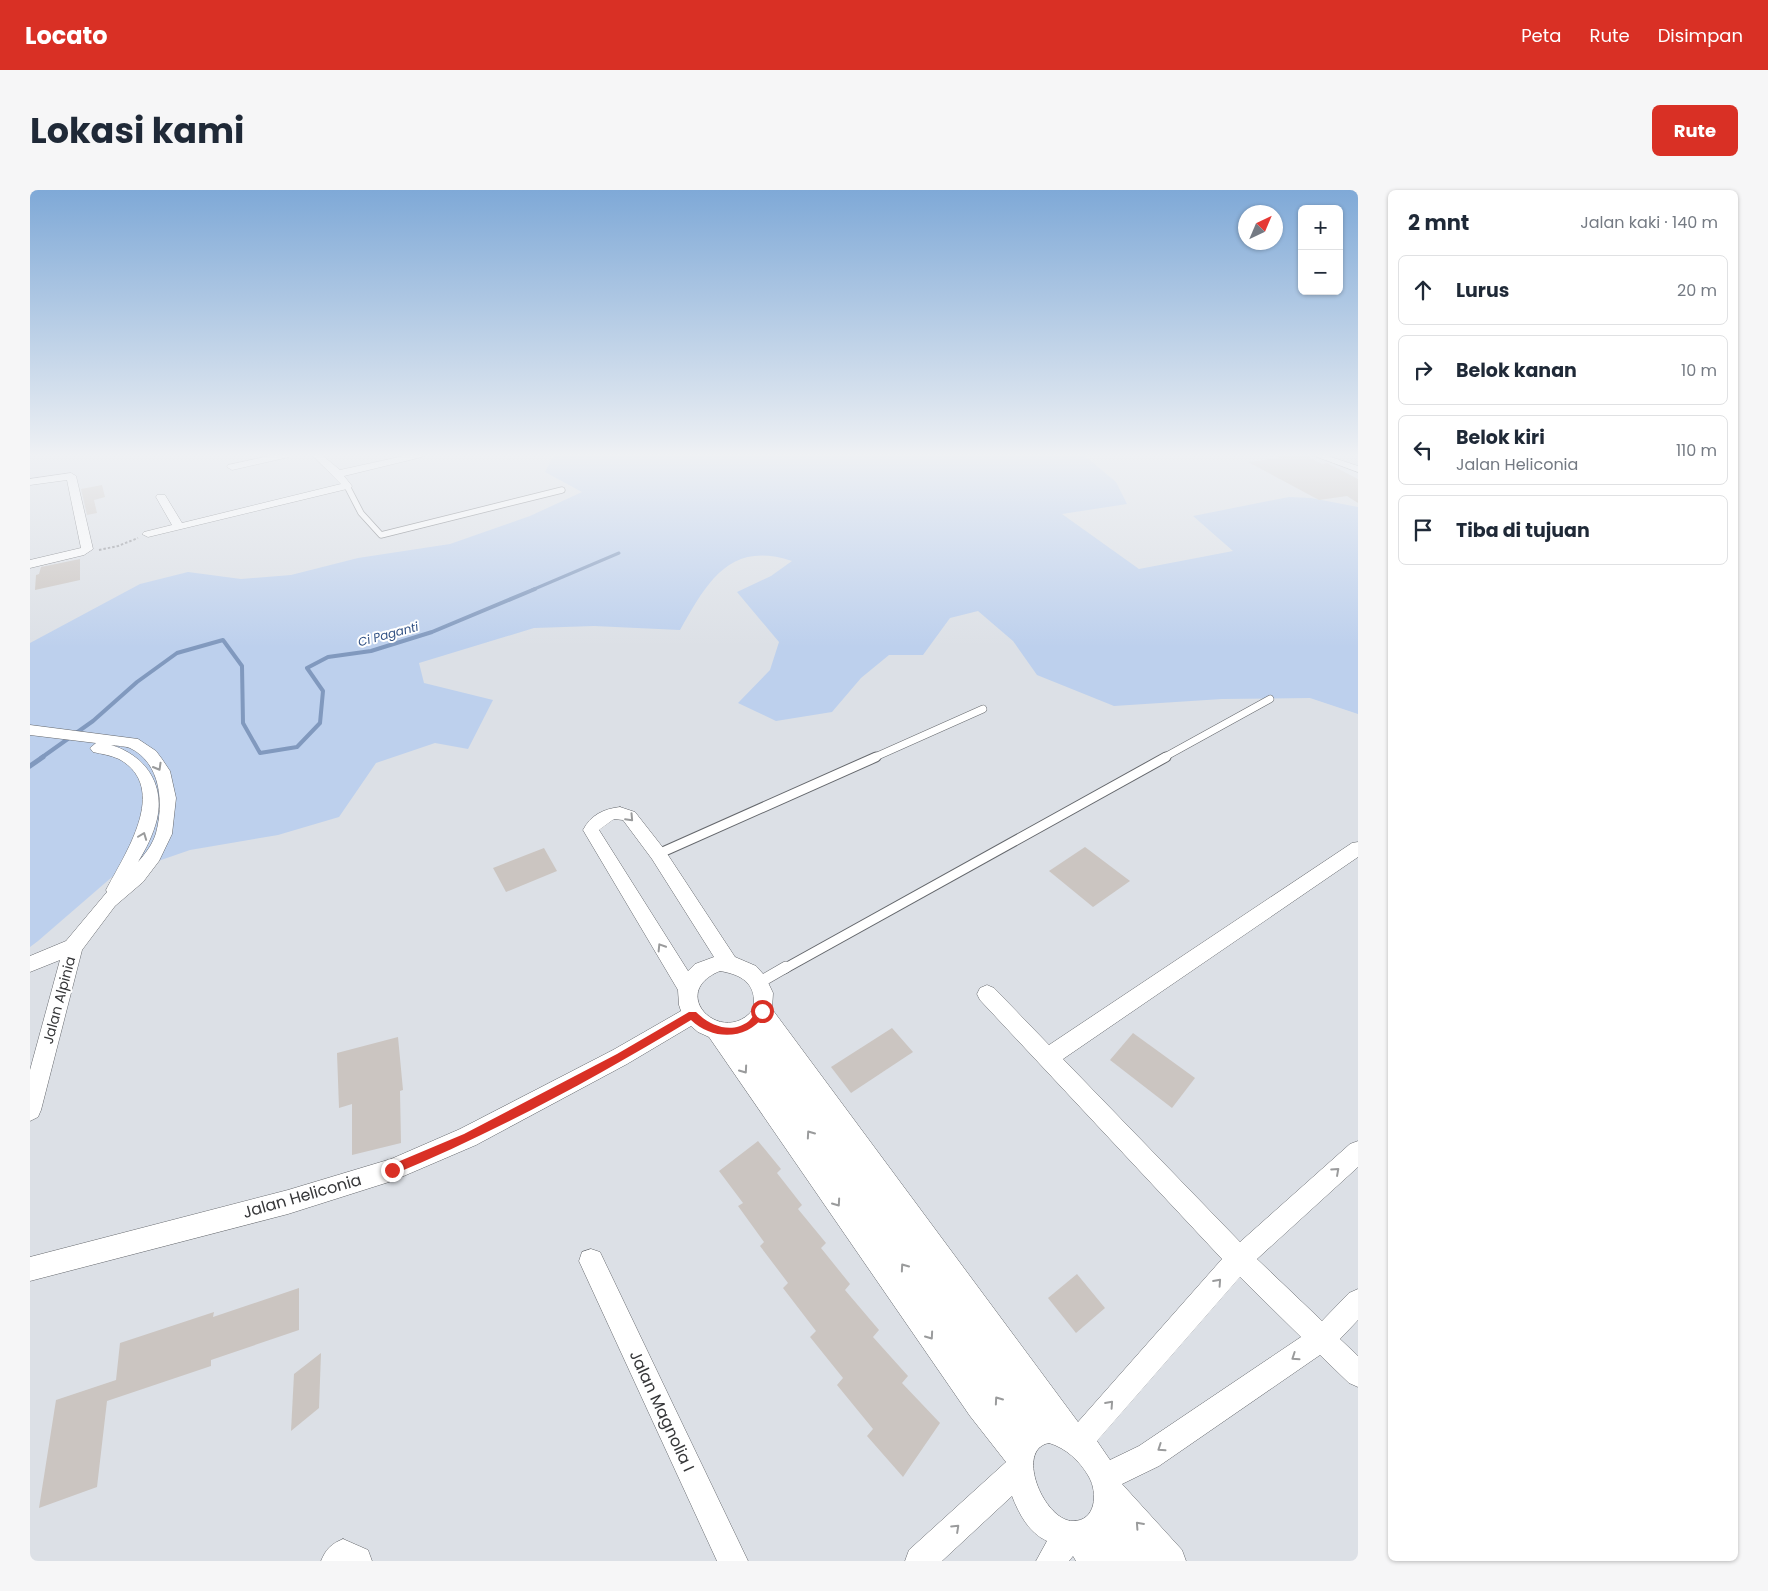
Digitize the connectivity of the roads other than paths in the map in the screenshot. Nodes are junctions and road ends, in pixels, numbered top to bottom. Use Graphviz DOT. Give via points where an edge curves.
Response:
graph roads {
  1 [pos="80,519"];
  2 [pos="174,519"];
  3 [pos="208,519"];
  4 [pos="366,519"];
  5 [pos="447,519"];
  6 [pos="178,526"];
  7 [pos="148,534"];
  8 [pos="30,564"];
  9 [pos="1270,699"];
  10 [pos="983,708"];
  11 [pos="30,730"];
  12 [pos="30,740"];
  13 [pos="116,745"];
  14 [pos="1358,848"];
  15 [pos="658,854"];
  16 [pos="73,947"];
  17 [pos="728,963"];
  18 [pos="30,964"];
  19 [pos="760,982"];
  20 [pos="688,988"];
  21 [pos="987,994"];
  22 [pos="692,1015"];
  23 [pos="742,1024"];
  24 [pos="1048,1058"];
  25 [pos="30,1110"];
  26 [pos="1358,1152"];
  27 [pos="1239,1258"];
  28 [pos="591,1261"];
  29 [pos="30,1269"];
  30 [pos="1358,1302"];
  31 [pos="1323,1338"];
  32 [pos="1358,1374"];
  33 [pos="1044,1446"];
  34 [pos="1093,1521"];
  35 [pos="336,1561"];
  36 [pos="357,1561"];
  37 [pos="733,1561"];
  38 [pos="920,1561"];
  39 [pos="1051,1561"];
  40 [pos="1116,1561"];
  41 [pos="1141,1561"];
  42 [pos="1171,1561"];
  1 -- 8 [label="street" via="87,549"];
  2 -- 6 [label="street"];
  3 -- 6 [label="street"];
  4 -- 5 [label="lane" via="381,535"];
  6 -- 7 [label="street"];
  9 -- 19 [label="lane"];
  10 -- 15 [label="lane"];
  11 -- 13 [label="street"];
  12 -- 13 [label="street"];
  13 -- 16 [label="street" via="133,744 144,749 162,771 168,798 164,834 137,877 109,901"];
  14 -- 24 [label="street"];
  15 -- 17 [label="street"];
  20 -- 15 [label="street, one-way" via="591,830 600,820 624,812"];
  16 -- 18 [label="street"];
  16 -- 25 [label="street, Jalan Alpinia"];
  17 -- 19 [label="street" via="746,969"];
  17 -- 20 [label="street" via="703,969"];
  19 -- 23 [label="street" via="765,996"];
  20 -- 22 [label="street" via="688,1006"];
  21 -- 24 [label="street"];
  22 -- 23 [label="street" via="702,1024"];
  22 -- 29 [label="street, Jalan Heliconia" via="620,1058 468,1137 392,1170 288,1202"];
  23 -- 33 [label="street"];
  23 -- 33 [label="street" via="980,1406"];
  24 -- 27 [label="street"];
  27 -- 26 [label="street, one-way"];
  27 -- 31 [label="street"];
  33 -- 27 [label="street, one-way"];
  28 -- 37 [label="street, Jalan Magnolia I"];
  30 -- 31 [label="street"];
  31 -- 32 [label="street"];
  31 -- 34 [label="street, one-way" via="1149,1456"];
  33 -- 34 [label="street" via="1094,1457"];
  33 -- 34 [label="street" via="1023,1493 1034,1514 1050,1529"];
  38 -- 33 [label="street, one-way"];
  34 -- 39 [label="street"];
  34 -- 40 [label="street"];
  34 -- 41 [label="street"];
  42 -- 34 [label="street, one-way"];
  35 -- 36 [label="street" via="343,1554"];
}
